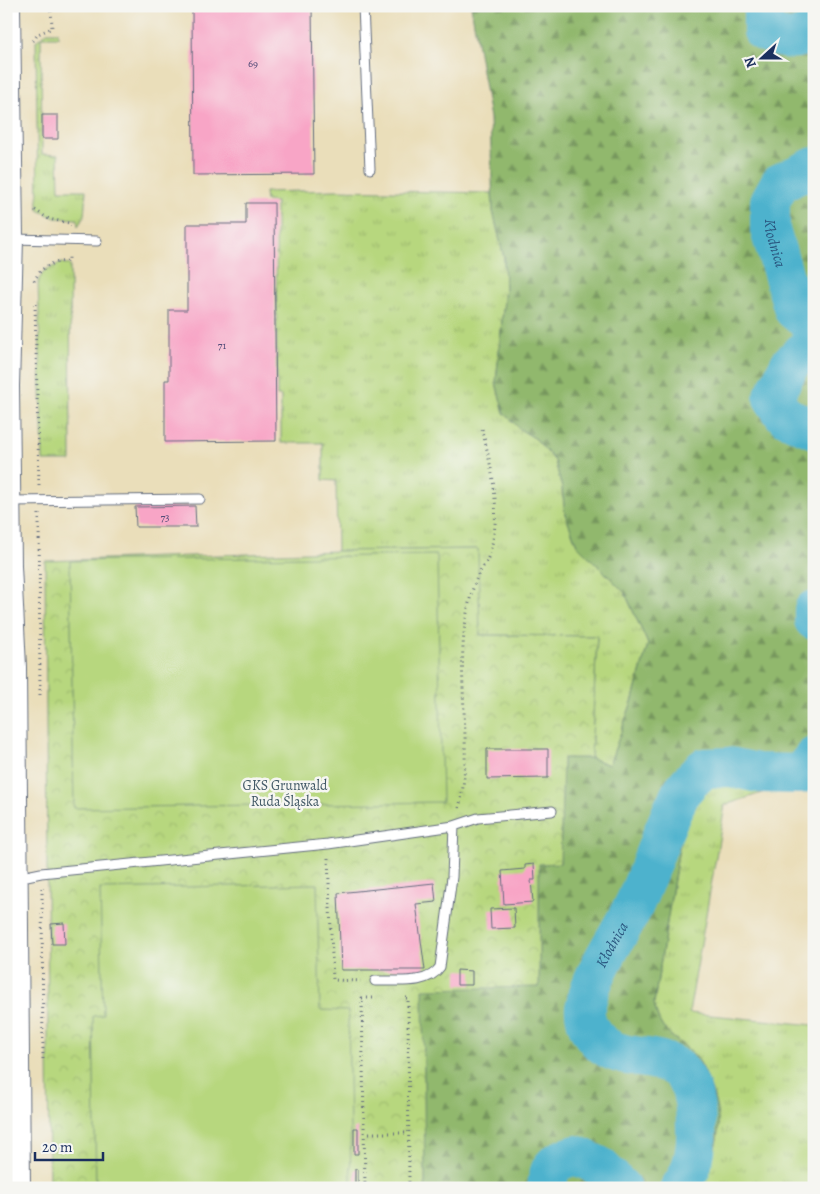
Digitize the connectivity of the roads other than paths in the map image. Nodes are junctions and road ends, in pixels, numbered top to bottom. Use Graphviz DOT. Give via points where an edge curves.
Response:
graph roads {
  1 [pos="9,6"];
  2 [pos="363,6"];
  3 [pos="370,170"];
  4 [pos="12,239"];
  5 [pos="97,241"];
  6 [pos="200,499"];
  7 [pos="9,501"];
  8 [pos="552,811"];
  9 [pos="454,826"];
  10 [pos="16,878"];
  11 [pos="12,917"];
  12 [pos="375,981"];
  13 [pos="18,1188"];
  1 -- 4 [label="street"];
  2 -- 3 [label="lane"];
  4 -- 5 [label="lane"];
  4 -- 7 [label="street"];
  6 -- 7 [label="lane"];
  7 -- 10 [label="street" via="15,667"];
  8 -- 9 [label="lane" via="478,818"];
  9 -- 10 [label="lane" via="328,844"];
  9 -- 12 [label="lane" via="452,877 440,967 423,980"];
  10 -- 11 [label="street"];
  11 -- 13 [label="street"];
}
